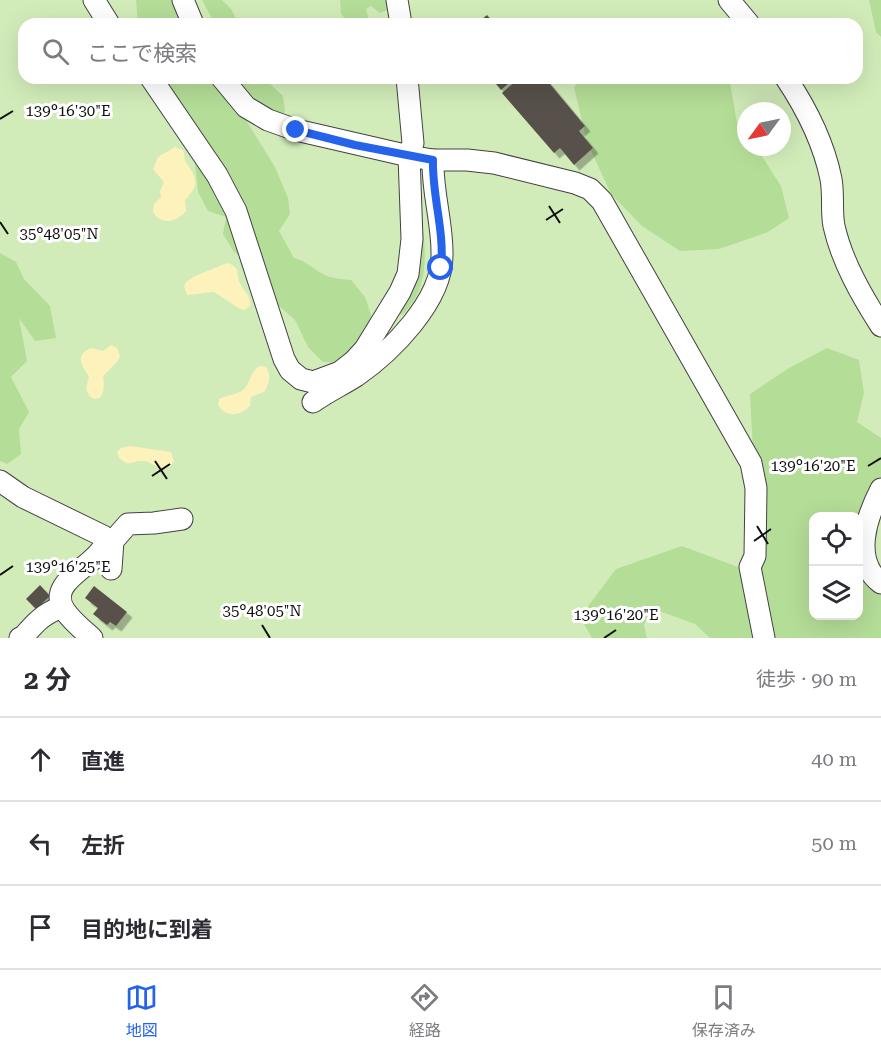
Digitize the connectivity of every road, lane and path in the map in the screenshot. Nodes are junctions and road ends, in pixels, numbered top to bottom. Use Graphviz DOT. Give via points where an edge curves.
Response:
graph roads {
  1 [pos="94,0"];
  2 [pos="183,0"];
  3 [pos="397,0"];
  4 [pos="729,0"];
  5 [pos="105,18"];
  6 [pos="190,18"];
  7 [pos="401,18"];
  8 [pos="744,18"];
  9 [pos="156,84"];
  10 [pos="227,84"];
  11 [pos="407,84"];
  12 [pos="790,84"];
  13 [pos="409,156"];
  14 [pos="433,160"];
  15 [pos="881,326"];
  16 [pos="313,402"];
  17 [pos="0,481"];
  18 [pos="881,489"];
  19 [pos="182,519"];
  20 [pos="111,534"];
  21 [pos="111,568"];
  22 [pos="881,583"];
  23 [pos="62,607"];
  24 [pos="20,638"];
  25 [pos="92,638"];
  26 [pos="764,638"];
  1 -- 5 [label="lane"];
  2 -- 6 [label="lane"];
  3 -- 7 [label="lane"];
  4 -- 8 [label="lane"];
  9 -- 13 [label="lane" via="217,175 236,212 284,359 301,379 326,379 354,361 400,292 411,255"];
  10 -- 13 [label="lane" via="246,107 268,120"];
  11 -- 13 [label="lane" via="412,143"];
  12 -- 15 [label="lane" via="826,161 838,238 861,295"];
  13 -- 14 [label="lane"];
  14 -- 16 [label="lane" via="442,255 433,291 417,318 377,360"];
  14 -- 26 [label="lane" via="494,163 575,183 590,189 602,201 751,463 756,488 755,556 750,567"];
  17 -- 20 [label="lane" via="23,497"];
  18 -- 22 [label="lane" via="871,508 864,546 868,564"];
  19 -- 20 [label="lane" via="128,524"];
  20 -- 21 [label="lane"];
  20 -- 23 [label="lane" via="99,554 65,583"];
  23 -- 24 [label="lane" via="38,619"];
  23 -- 25 [label="lane"];
}
